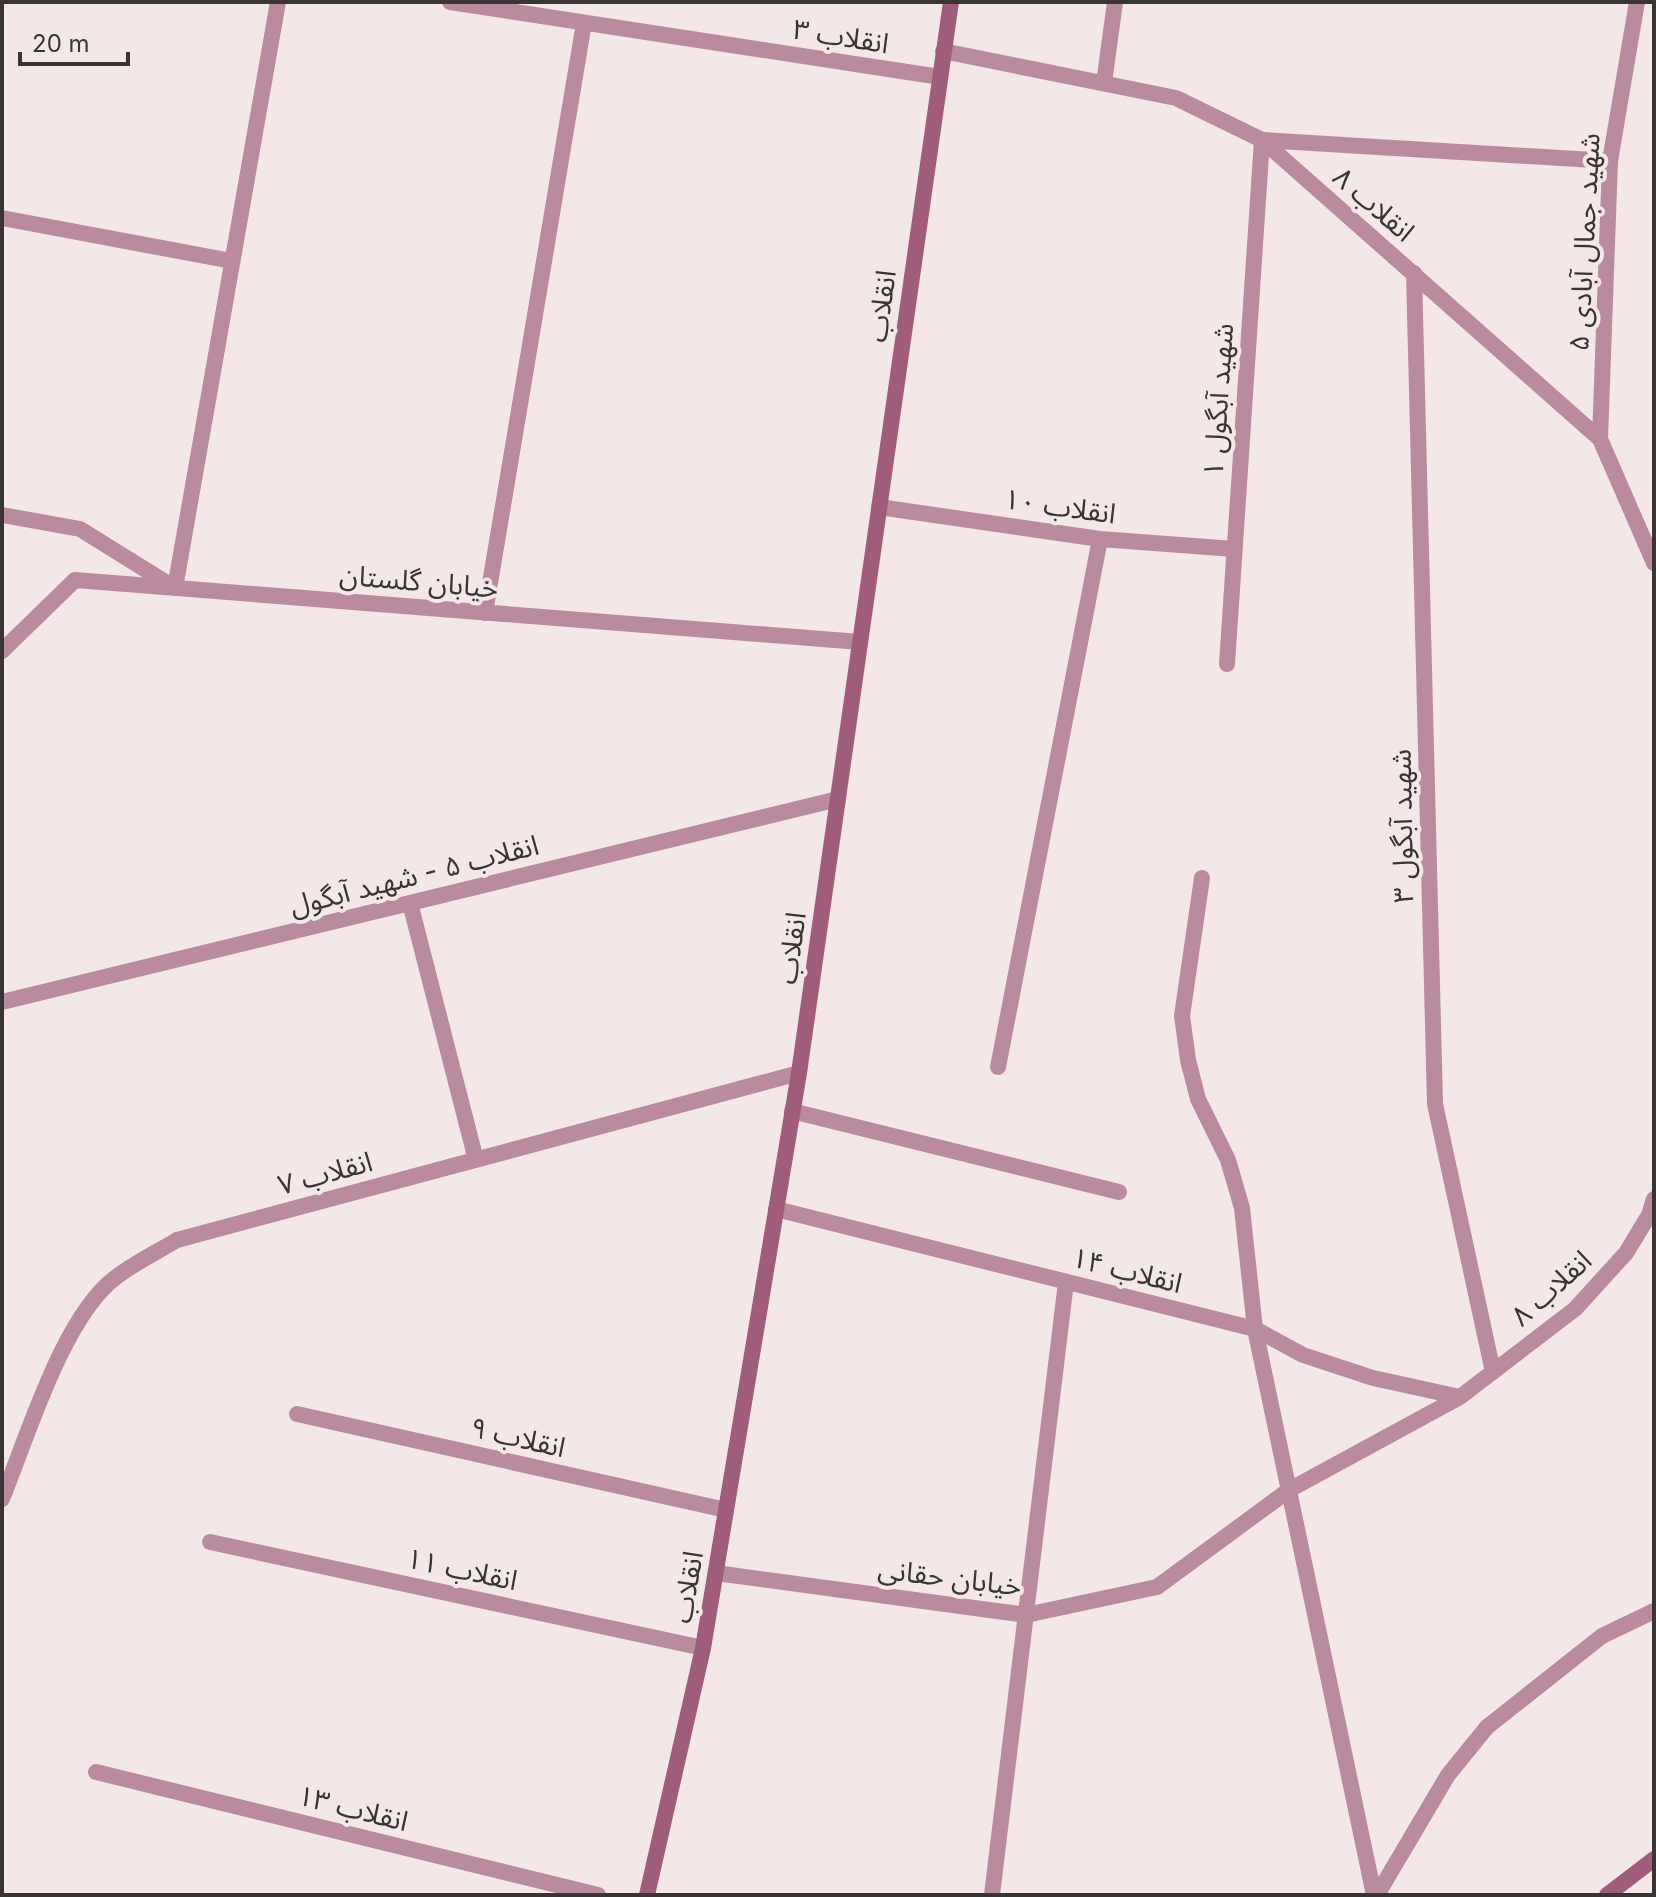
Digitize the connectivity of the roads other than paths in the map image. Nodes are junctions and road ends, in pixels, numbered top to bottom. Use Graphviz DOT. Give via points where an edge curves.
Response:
graph roads {
  1 [pos="278,2"];
  2 [pos="450,2"];
  3 [pos="951,2"];
  4 [pos="1115,2"];
  5 [pos="1637,2"];
  6 [pos="584,23"];
  7 [pos="943,51"];
  8 [pos="940,77"];
  9 [pos="1104,83"];
  10 [pos="1262,140"];
  11 [pos="1610,161"];
  12 [pos="2,218"];
  13 [pos="232,261"];
  14 [pos="1414,273"];
  15 [pos="1600,439"];
  16 [pos="879,507"];
  17 [pos="2,515"];
  18 [pos="1100,539"];
  19 [pos="1234,549"];
  20 [pos="1654,563"];
  21 [pos="175,588"];
  22 [pos="485,613"];
  23 [pos="860,642"];
  24 [pos="2,651"];
  25 [pos="1227,664"];
  26 [pos="838,799"];
  27 [pos="1202,878"];
  28 [pos="410,903"];
  29 [pos="2,1002"];
  30 [pos="998,1067"];
  31 [pos="799,1073"];
  32 [pos="792,1111"];
  33 [pos="476,1160"];
  34 [pos="1119,1192"];
  35 [pos="776,1209"];
  36 [pos="1652,1210"];
  37 [pos="1066,1282"];
  38 [pos="1255,1329"];
  39 [pos="1493,1372"];
  40 [pos="1460,1397"];
  41 [pos="297,1414"];
  42 [pos="1289,1490"];
  43 [pos="2,1499"];
  44 [pos="726,1510"];
  45 [pos="210,1542"];
  46 [pos="716,1573"];
  47 [pos="1654,1611"];
  48 [pos="1026,1615"];
  49 [pos="703,1648"];
  50 [pos="96,1772"];
  51 [pos="1654,1859"];
  52 [pos="598,1895"];
  53 [pos="647,1895"];
  54 [pos="992,1895"];
  55 [pos="1376,1895"];
  56 [pos="1607,1895"];
  1 -- 13 [label="street"];
  2 -- 6 [label="street, انقلاب ۳"];
  3 -- 7 [label="street, انقلاب"];
  4 -- 9 [label="street"];
  5 -- 11 [label="street, شهید جمال آبادی ۵"];
  6 -- 8 [label="street, انقلاب ۳"];
  6 -- 22 [label="street"];
  7 -- 8 [label="street, انقلاب"];
  7 -- 9 [label="street, انقلاب ۸"];
  8 -- 16 [label="street, انقلاب"];
  9 -- 10 [label="street, انقلاب ۸" via="1176,98"];
  10 -- 11 [label="street"];
  10 -- 14 [label="street, انقلاب ۸"];
  10 -- 19 [label="street, شهید آبگول ۱"];
  11 -- 15 [label="street, شهید جمال آبادی ۵"];
  12 -- 13 [label="street"];
  13 -- 21 [label="street"];
  14 -- 15 [label="street, انقلاب ۸"];
  14 -- 39 [label="street, شهید آبگول ۳" via="1435,1104"];
  15 -- 20 [label="street, انقلاب ۸"];
  16 -- 18 [label="street, انقلاب ۱۰"];
  16 -- 23 [label="street, انقلاب"];
  17 -- 21 [label="street" via="80,529"];
  18 -- 19 [label="street, انقلاب ۱۰"];
  18 -- 30 [label="street"];
  19 -- 25 [label="street, شهید آبگول ۱"];
  21 -- 22 [label="street, خیابان گلستان"];
  21 -- 24 [label="street, خیابان گلستان" via="75,580"];
  22 -- 23 [label="street, خیابان گلستان"];
  23 -- 26 [label="street, انقلاب"];
  26 -- 28 [label="street, انقلاب ۵ - شهید آبگول"];
  26 -- 31 [label="street, انقلاب"];
  27 -- 38 [label="street" via="1182,1016 1198,1099 1228,1160 1242,1208"];
  28 -- 29 [label="street, انقلاب ۵ - شهید آبگول"];
  28 -- 33 [label="street"];
  31 -- 32 [label="street, انقلاب"];
  31 -- 33 [label="street, انقلاب ۷"];
  32 -- 34 [label="street"];
  32 -- 35 [label="street, انقلاب"];
  33 -- 43 [label="street, انقلاب ۷" via="177,1240 113,1279 79,1317"];
  35 -- 37 [label="street, انقلاب ۱۴"];
  35 -- 44 [label="street, انقلاب"];
  36 -- 39 [label="street, انقلاب ۸" via="1626,1253 1575,1309"];
  37 -- 38 [label="street, انقلاب ۱۴"];
  37 -- 48 [label="street"];
  38 -- 40 [label="street, انقلاب ۱۴" via="1303,1355 1345,1369"];
  38 -- 42 [label="street"];
  39 -- 40 [label="street, انقلاب ۸"];
  40 -- 42 [label="street, خیابان حقانی"];
  41 -- 44 [label="street, انقلاب ۹"];
  42 -- 48 [label="street, خیابان حقانی" via="1157,1587"];
  42 -- 55 [label="street"];
  44 -- 46 [label="street, انقلاب"];
  45 -- 49 [label="street, انقلاب ۱۱"];
  46 -- 48 [label="street, خیابان حقانی"];
  46 -- 49 [label="street, انقلاب"];
  47 -- 55 [label="street" via="1602,1636 1487,1727 1448,1775"];
  48 -- 54 [label="street"];
  49 -- 53 [label="street, انقلاب"];
  50 -- 52 [label="street, انقلاب ۱۳"];
  51 -- 56 [label="street"];
}
